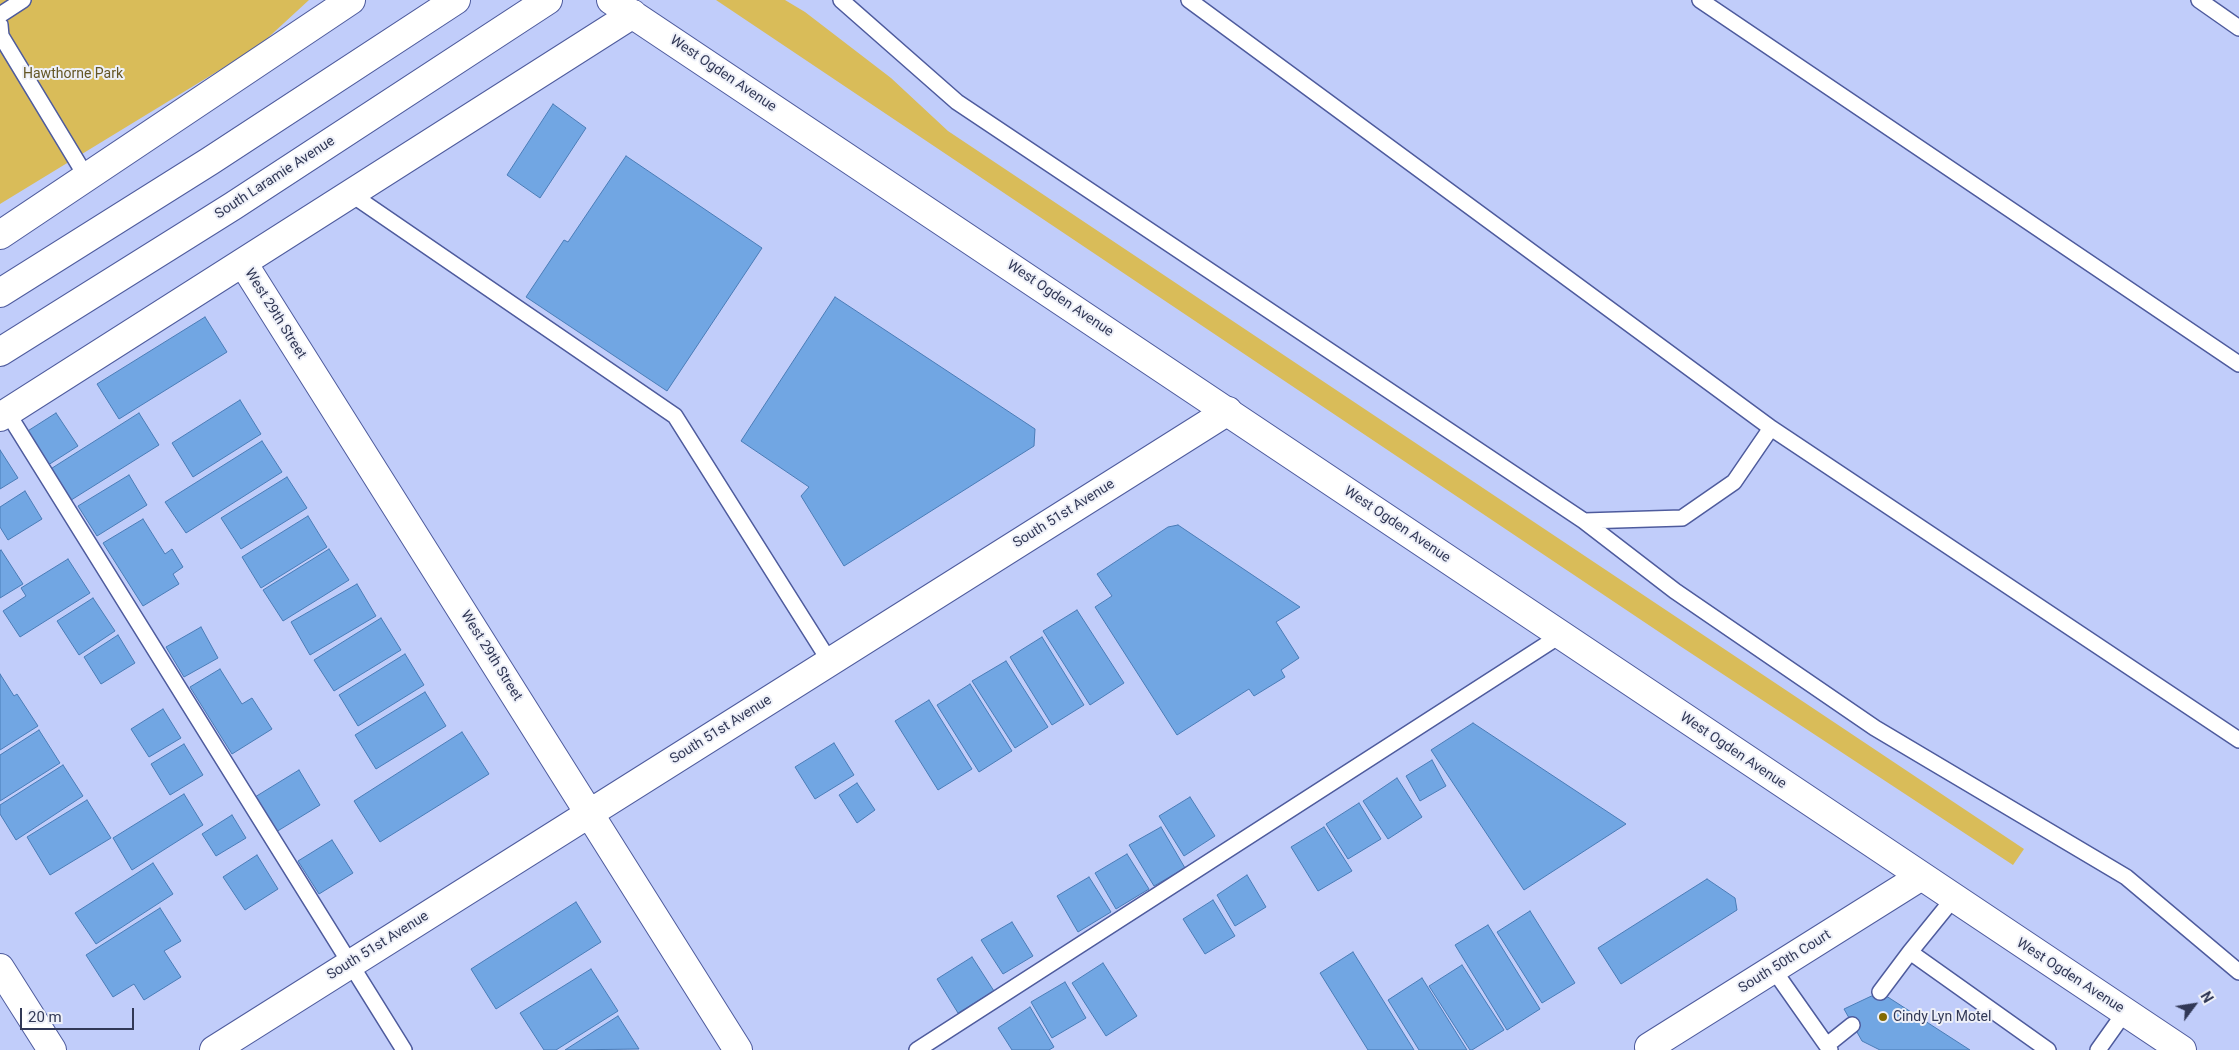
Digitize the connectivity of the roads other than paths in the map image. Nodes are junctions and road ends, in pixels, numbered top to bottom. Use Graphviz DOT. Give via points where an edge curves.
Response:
graph roads {
  1 [pos="23,0"];
  2 [pos="333,0"];
  3 [pos="352,0"];
  4 [pos="456,0"];
  5 [pos="548,0"];
  6 [pos="841,0"];
  7 [pos="1189,0"];
  8 [pos="1700,0"];
  9 [pos="2199,0"];
  10 [pos="622,7"];
  11 [pos="0,15"];
  12 [pos="0,25"];
  13 [pos="2239,28"];
  14 [pos="305,31"];
  15 [pos="87,178"];
  16 [pos="351,194"];
  17 [pos="0,235"];
  18 [pos="243,263"];
  19 [pos="0,293"];
  20 [pos="0,352"];
  21 [pos="2239,364"];
  22 [pos="1228,411"];
  23 [pos="4,414"];
  24 [pos="1771,428"];
  25 [pos="1584,521"];
  26 [pos="1561,636"];
  27 [pos="830,662"];
  28 [pos="2239,740"];
  29 [pos="590,813"];
  30 [pos="1920,877"];
  31 [pos="1953,899"];
  32 [pos="1910,952"];
  33 [pos="351,964"];
  34 [pos="0,968"];
  35 [pos="1773,969"];
  36 [pos="2239,972"];
  37 [pos="1880,992"];
  38 [pos="2125,1012"];
  39 [pos="1852,1025"];
  40 [pos="1652,1048"];
  41 [pos="1828,1048"];
  42 [pos="52,1050"];
  43 [pos="214,1050"];
  44 [pos="404,1050"];
  45 [pos="738,1050"];
  46 [pos="917,1050"];
  47 [pos="2048,1050"];
  48 [pos="2098,1050"];
  49 [pos="2182,1050"];
  1 -- 11 [label="lane"];
  2 -- 14 [label="main road"];
  3 -- 14 [label="main road"];
  4 -- 19 [label="main road"];
  5 -- 20 [label="main road, South Laramie Avenue" via="232,206"];
  6 -- 25 [label="lane" via="957,102"];
  7 -- 24 [label="lane"];
  8 -- 21 [label="lane"];
  9 -- 13 [label="lane"];
  10 -- 16 [label="main road"];
  10 -- 22 [label="main road, West Ogden Avenue"];
  12 -- 15 [label="lane" via="1,36"];
  14 -- 15 [label="main road"];
  15 -- 17 [label="main road"];
  16 -- 18 [label="main road"];
  16 -- 27 [label="lane" via="675,416"];
  18 -- 23 [label="main road"];
  18 -- 29 [label="main road, West 29th Street"];
  22 -- 26 [label="main road, West Ogden Avenue"];
  22 -- 27 [label="main road, South 51st Avenue"];
  23 -- 33 [label="lane"];
  24 -- 25 [label="lane" via="1734,482 1682,518"];
  24 -- 28 [label="lane"];
  25 -- 36 [label="lane" via="1675,591 1875,728 2126,877"];
  26 -- 30 [label="main road, West Ogden Avenue"];
  26 -- 46 [label="lane"];
  27 -- 29 [label="main road, South 51st Avenue"];
  29 -- 33 [label="main road, South 51st Avenue"];
  29 -- 45 [label="main road, West 29th Street"];
  30 -- 31 [label="main road, West Ogden Avenue"];
  30 -- 35 [label="main road, South 50th Court"];
  31 -- 32 [label="lane"];
  31 -- 38 [label="main road, West Ogden Avenue"];
  32 -- 37 [label="lane"];
  32 -- 47 [label="lane"];
  33 -- 43 [label="main road, South 51st Avenue"];
  33 -- 44 [label="lane"];
  34 -- 42 [label="main road"];
  35 -- 40 [label="main road, South 50th Court"];
  35 -- 41 [label="lane"];
  38 -- 48 [label="lane"];
  38 -- 49 [label="main road, West Ogden Avenue"];
  39 -- 41 [label="lane"];
}
